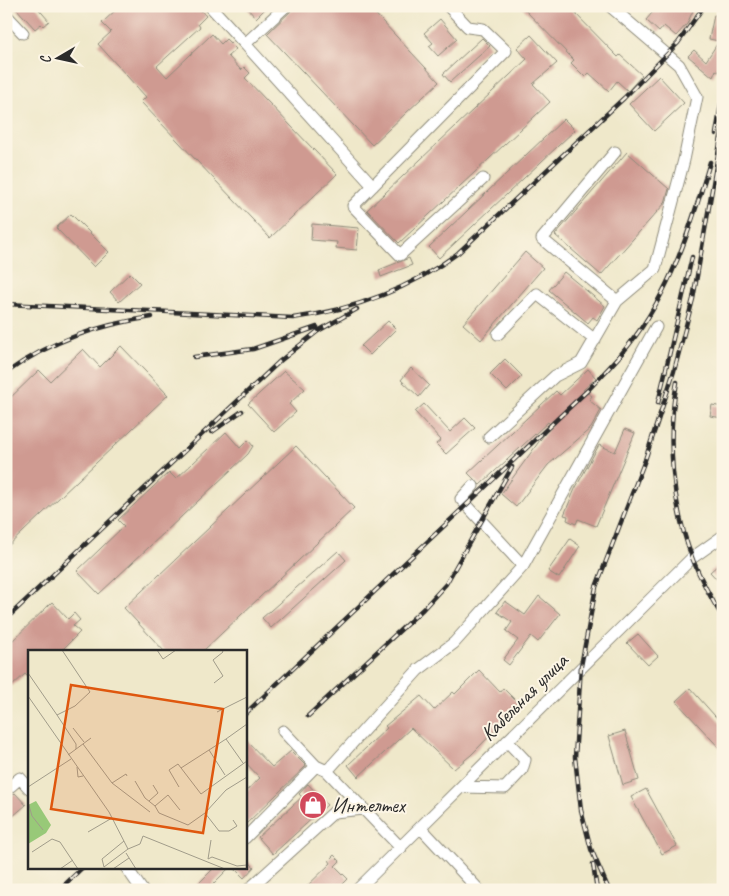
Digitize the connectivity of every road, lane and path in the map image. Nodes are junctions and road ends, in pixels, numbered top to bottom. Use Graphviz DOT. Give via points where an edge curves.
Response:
graph roads {
  1 [pos="210,6"];
  2 [pos="286,6"];
  3 [pos="448,6"];
  4 [pos="611,7"];
  5 [pos="6,15"];
  6 [pos="23,33"];
  7 [pos="245,44"];
  8 [pos="615,152"];
  9 [pos="483,179"];
  10 [pos="373,186"];
  11 [pos="617,301"];
  12 [pos="656,327"];
  13 [pos="498,334"];
  14 [pos="595,340"];
  15 [pos="489,437"];
  16 [pos="472,486"];
  17 [pos="723,536"];
  18 [pos="524,566"];
  19 [pos="283,731"];
  20 [pos="507,741"];
  21 [pos="316,766"];
  22 [pos="327,771"];
  23 [pos="28,787"];
  24 [pos="462,787"];
  25 [pos="6,790"];
  26 [pos="364,809"];
  27 [pos="421,828"];
  28 [pos="246,837"];
  29 [pos="401,848"];
  30 [pos="127,868"];
  31 [pos="142,890"];
  32 [pos="248,890"];
  33 [pos="357,890"];
  34 [pos="479,890"];
  1 -- 7 [label="street"];
  2 -- 7 [label="street"];
  3 -- 10 [label="street" via="468,28 483,29 506,51"];
  4 -- 11 [label="street" via="679,66 697,97 655,269"];
  5 -- 6 [label="street"];
  7 -- 10 [label="street"];
  8 -- 11 [label="street" via="542,239"];
  9 -- 10 [label="street" via="400,255 353,206"];
  11 -- 14 [label="street"];
  12 -- 18 [label="street"];
  13 -- 14 [label="street" via="537,294"];
  14 -- 15 [label="street" via="581,363 555,376"];
  16 -- 18 [label="street" via="461,499"];
  17 -- 20 [label="street, Кабельная улица" via="692,558"];
  18 -- 22 [label="street" via="454,643 418,670"];
  19 -- 21 [label="street"];
  20 -- 24 [label="street, Кабельная улица"];
  20 -- 24 [label="street" via="525,760 522,770 505,788"];
  21 -- 22 [label="street"];
  21 -- 28 [label="street"];
  22 -- 26 [label="street"];
  23 -- 25 [label="street" via="20,778"];
  24 -- 27 [label="street, Кабельная улица"];
  26 -- 29 [label="street"];
  26 -- 32 [label="street" via="334,812"];
  27 -- 29 [label="street, Кабельная улица"];
  27 -- 34 [label="street"];
  29 -- 33 [label="street, Кабельная улица"];
  30 -- 31 [label="street"];
}
